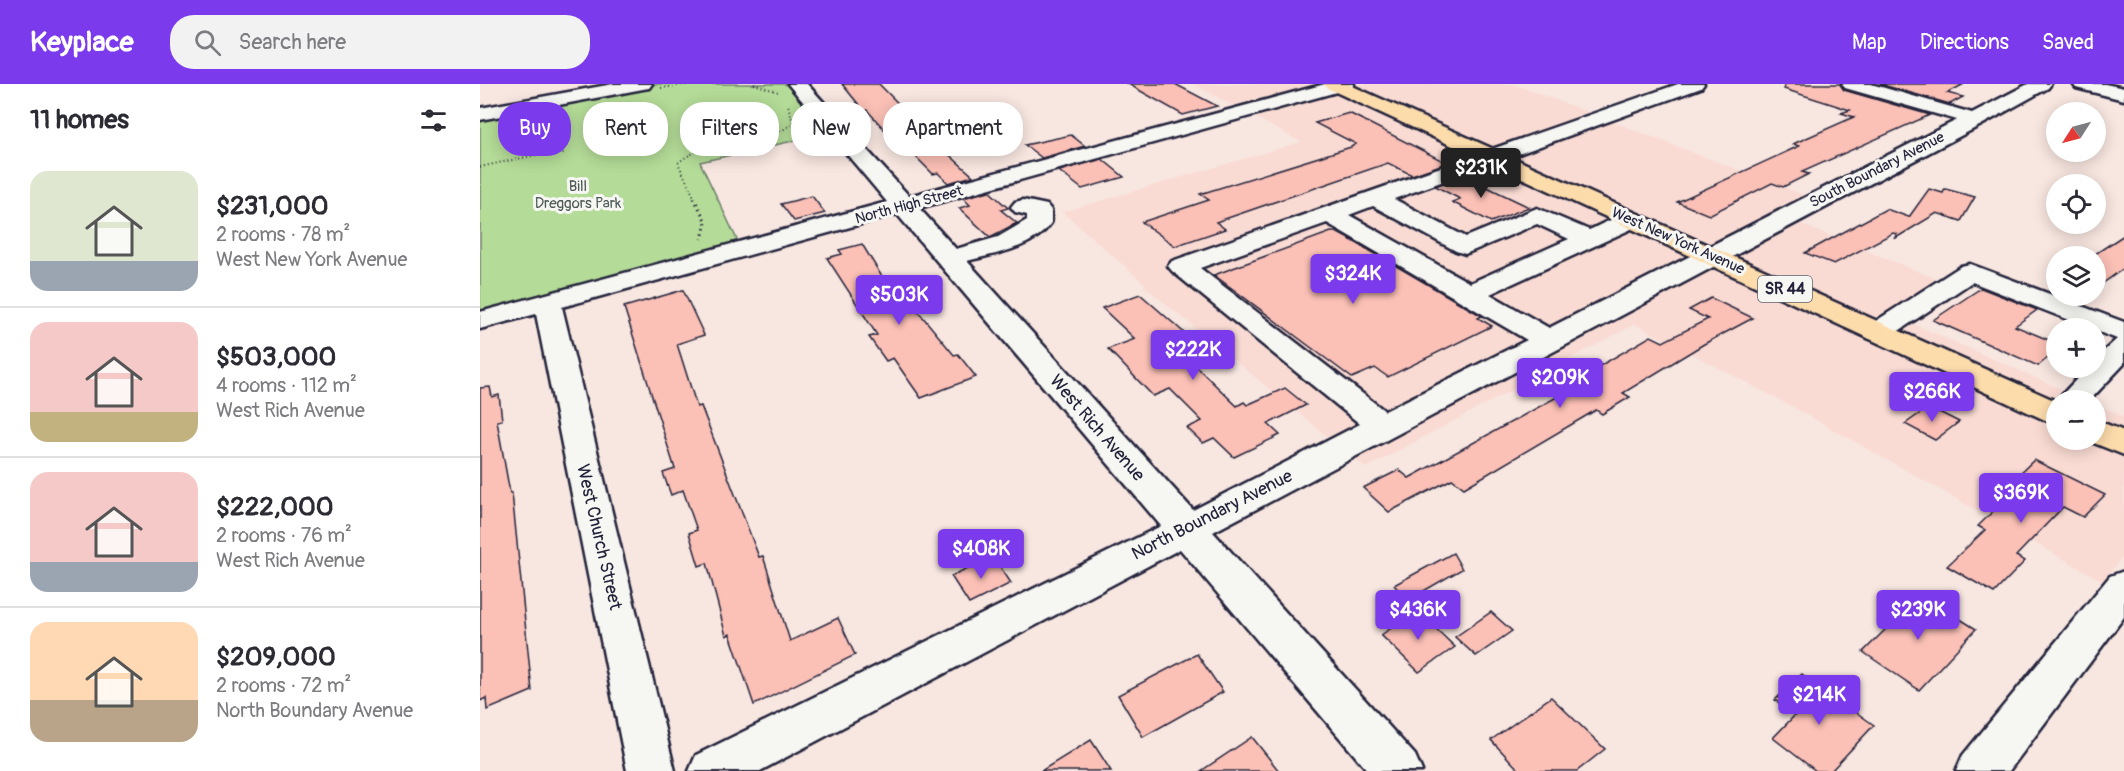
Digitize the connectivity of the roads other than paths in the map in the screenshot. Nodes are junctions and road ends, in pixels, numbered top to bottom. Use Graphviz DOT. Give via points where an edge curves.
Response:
graph roads {
  1 [pos="643,84"];
  2 [pos="1695,84"];
  3 [pos="1851,84"];
  4 [pos="2043,84"];
  5 [pos="2082,84"];
  6 [pos="1338,85"];
  7 [pos="789,94"];
  8 [pos="2124,94"];
  9 [pos="480,114"];
  10 [pos="1976,120"];
  11 [pos="1493,157"];
  12 [pos="1375,198"];
  13 [pos="903,207"];
  14 [pos="1023,207"];
  15 [pos="1329,214"];
  16 [pos="1632,220"];
  17 [pos="1589,239"];
  18 [pos="1465,246"];
  19 [pos="1711,255"];
  20 [pos="949,258"];
  21 [pos="1515,272"];
  22 [pos="1469,293"];
  23 [pos="547,303"];
  24 [pos="480,321"];
  25 [pos="1878,332"];
  26 [pos="2124,332"];
  27 [pos="1548,340"];
  28 [pos="2124,346"];
  29 [pos="2082,390"];
  30 [pos="2046,408"];
  31 [pos="1383,426"];
  32 [pos="2106,436"];
  33 [pos="2124,444"];
  34 [pos="1185,530"];
  35 [pos="2124,587"];
  36 [pos="651,771"];
  37 [pos="712,771"];
  38 [pos="1398,771"];
  39 [pos="1980,771"];
  1 -- 9 [label="street"];
  2 -- 11 [label="street"];
  3 -- 10 [label="street"];
  4 -- 10 [label="street, South Boundary Avenue"];
  5 -- 8 [label="street"];
  6 -- 11 [label="main road, West New York Avenue / SR 44"];
  6 -- 13 [label="street, North High Street"];
  7 -- 13 [label="street, West Rich Avenue"];
  10 -- 19 [label="street, South Boundary Avenue"];
  11 -- 12 [label="street"];
  11 -- 16 [label="main road, West New York Avenue / SR 44"];
  12 -- 15 [label="street"];
  12 -- 18 [label="street"];
  13 -- 20 [label="street, West Rich Avenue"];
  13 -- 23 [label="street, North High Street"];
  14 -- 20 [label="street" via="1039,210 1039,224 1023,237"];
  15 -- 22 [label="street"];
  15 -- 31 [label="street" via="1181,266"];
  16 -- 17 [label="street"];
  16 -- 19 [label="main road, West New York Avenue / SR 44"];
  17 -- 18 [label="street" via="1537,215"];
  17 -- 21 [label="street"];
  18 -- 21 [label="street"];
  19 -- 25 [label="main road, West New York Avenue / SR 44"];
  19 -- 27 [label="street, North Boundary Avenue"];
  20 -- 34 [label="street, West Rich Avenue"];
  21 -- 22 [label="street"];
  22 -- 27 [label="street"];
  23 -- 24 [label="street, North High Street"];
  23 -- 36 [label="street, West Church Street"];
  25 -- 26 [label="street" via="1970,272"];
  25 -- 30 [label="main road, West New York Avenue / SR 44"];
  27 -- 31 [label="street, North Boundary Avenue"];
  28 -- 29 [label="street"];
  31 -- 34 [label="street, North Boundary Avenue"];
  32 -- 33 [label="main road"];
  34 -- 37 [label="street, North Boundary Avenue"];
  34 -- 38 [label="street, West Rich Avenue"];
  35 -- 39 [label="street"];
}
